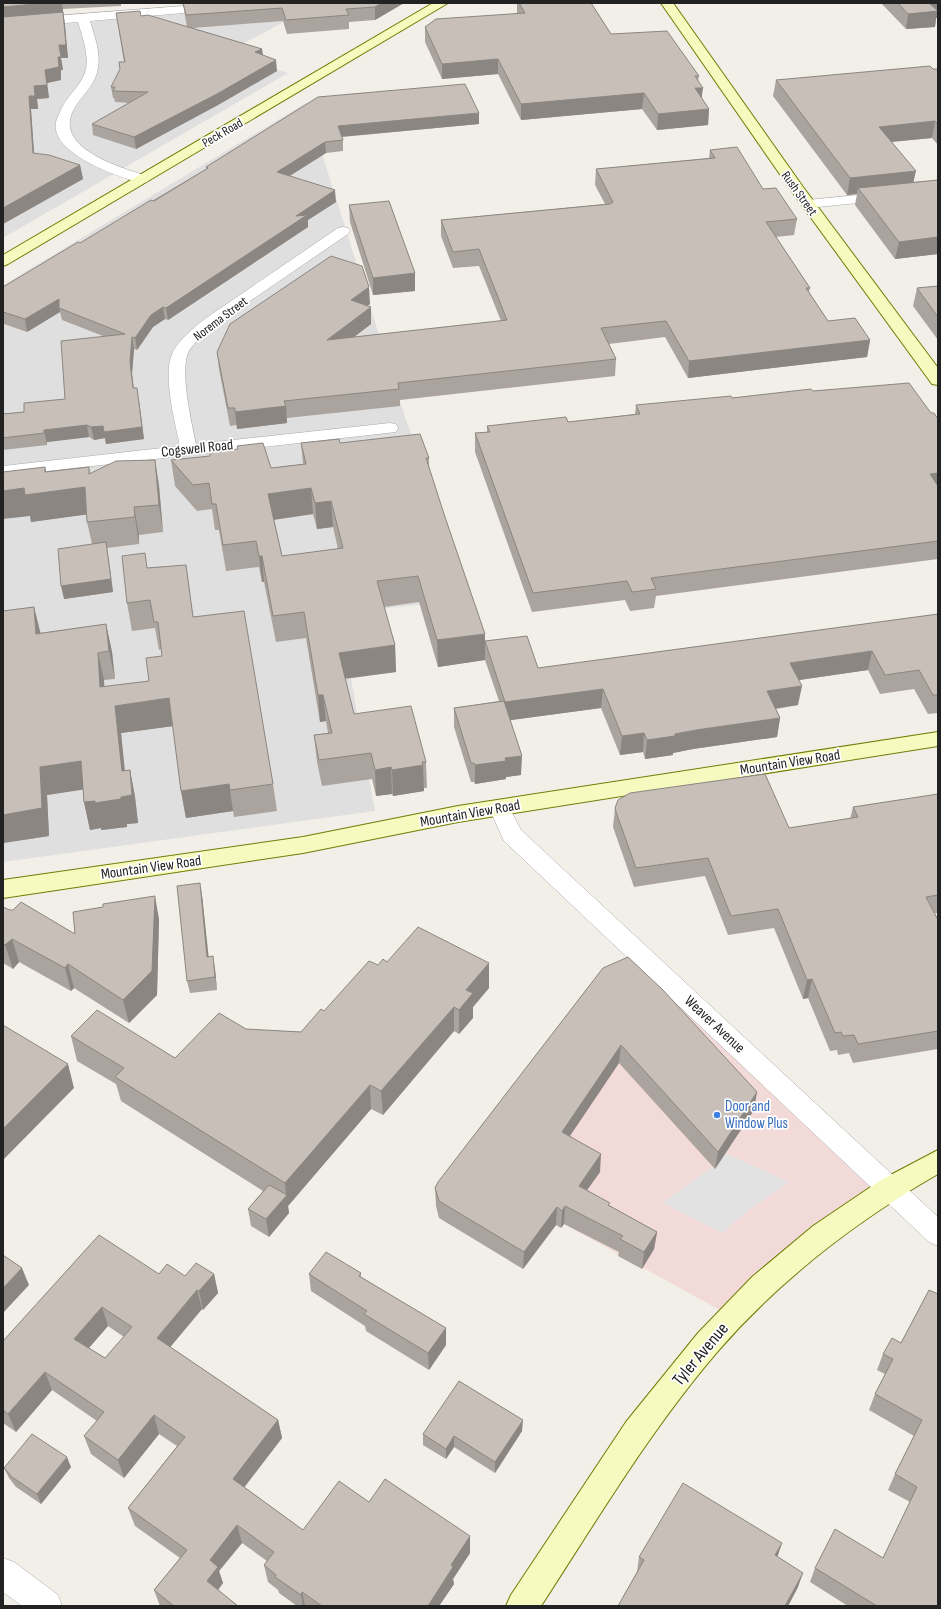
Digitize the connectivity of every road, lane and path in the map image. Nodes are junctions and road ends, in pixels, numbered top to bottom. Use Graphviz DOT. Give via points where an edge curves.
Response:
graph roads {
  1 [pos="266,3"];
  2 [pos="442,3"];
  3 [pos="666,3"];
  4 [pos="150,8"];
  5 [pos="83,18"];
  6 [pos="3,24"];
  7 [pos="142,178"];
  8 [pos="938,191"];
  9 [pos="808,204"];
  10 [pos="343,231"];
  11 [pos="3,261"];
  12 [pos="935,371"];
  13 [pos="390,428"];
  14 [pos="189,449"];
  15 [pos="3,471"];
  16 [pos="938,738"];
  17 [pos="500,808"];
  18 [pos="3,889"];
  19 [pos="938,1161"];
  20 [pos="890,1188"];
  21 [pos="938,1234"];
  22 [pos="3,1572"];
  23 [pos="47,1606"];
  24 [pos="522,1606"];
  1 -- 4 [label="street"];
  2 -- 7 [label="street, Peck Road"];
  3 -- 9 [label="street, Rush Street"];
  4 -- 5 [label="street"];
  5 -- 6 [label="street"];
  5 -- 7 [label="street" via="93,63 85,87 63,119 62,128 69,143 79,152"];
  7 -- 11 [label="street, Peck Road"];
  8 -- 9 [label="street"];
  9 -- 12 [label="street, Rush Street"];
  10 -- 14 [label="street, Norema Street" via="217,317 199,331 180,353 178,379"];
  13 -- 14 [label="street, Cogswell Road"];
  14 -- 15 [label="street, Cogswell Road"];
  16 -- 17 [label="street, Mountain View Road"];
  17 -- 18 [label="street, Mountain View Road" via="303,845"];
  17 -- 20 [label="street, Weaver Avenue" via="512,835"];
  19 -- 20 [label="street, Tyler Avenue"];
  20 -- 21 [label="street, Weaver Avenue"];
  20 -- 24 [label="street, Tyler Avenue" via="823,1235 762,1286 708,1342 637,1432"];
  22 -- 23 [label="street"];
}
